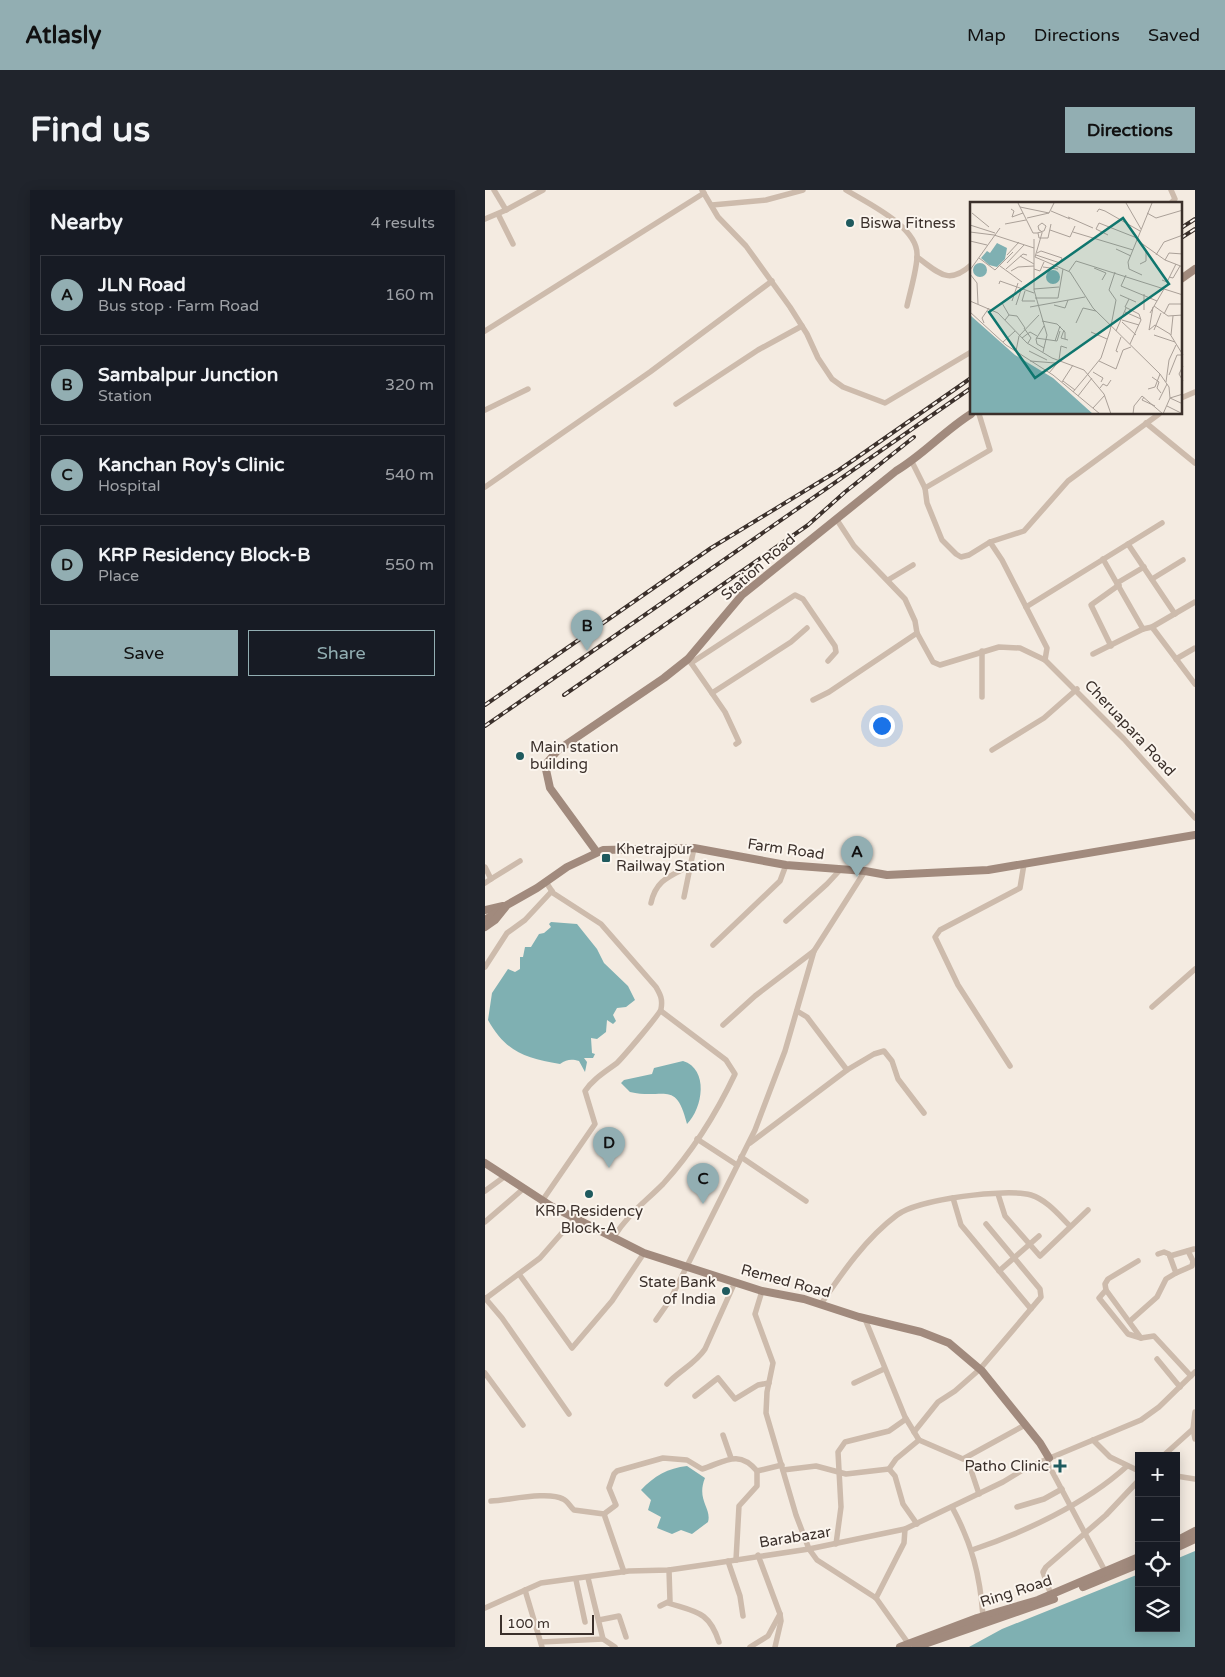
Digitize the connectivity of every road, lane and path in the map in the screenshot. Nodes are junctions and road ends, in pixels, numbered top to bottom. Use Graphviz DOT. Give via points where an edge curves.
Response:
graph roads {
  1 [pos="494,190"];
  2 [pos="543,190"];
  3 [pos="802,190"];
  4 [pos="846,190"];
  5 [pos="1171,190"];
  6 [pos="703,191"];
  7 [pos="1172,202"];
  8 [pos="711,205"];
  9 [pos="506,210"];
  10 [pos="498,214"];
  11 [pos="485,219"];
  12 [pos="513,244"];
  13 [pos="917,256"];
  14 [pos="970,266"];
  15 [pos="1195,269"];
  16 [pos="1183,278"];
  17 [pos="772,281"];
  18 [pos="907,306"];
  19 [pos="802,326"];
  20 [pos="485,331"];
  21 [pos="970,353"];
  22 [pos="528,389"];
  23 [pos="1195,392"];
  24 [pos="1183,397"];
  25 [pos="675,404"];
  26 [pos="485,410"];
  27 [pos="970,415"];
  28 [pos="979,415"];
  29 [pos="1157,415"];
  30 [pos="1145,423"];
  31 [pos="912,462"];
  32 [pos="1195,463"];
  33 [pos="485,487"];
  34 [pos="925,488"];
  35 [pos="837,520"];
  36 [pos="1162,523"];
  37 [pos="990,542"];
  38 [pos="1128,544"];
  39 [pos="1103,559"];
  40 [pos="1183,560"];
  41 [pos="913,565"];
  42 [pos="1144,567"];
  43 [pos="1152,579"];
  44 [pos="888,580"];
  45 [pos="1118,584"];
  46 [pos="1195,602"];
  47 [pos="1026,607"];
  48 [pos="1175,614"];
  49 [pos="1152,627"];
  50 [pos="807,628"];
  51 [pos="1143,628"];
  52 [pos="917,633"];
  53 [pos="1111,646"];
  54 [pos="1195,648"];
  55 [pos="982,651"];
  56 [pos="1093,654"];
  57 [pos="1176,659"];
  58 [pos="1045,660"];
  59 [pos="689,661"];
  60 [pos="828,661"];
  61 [pos="1195,684"];
  62 [pos="1077,689"];
  63 [pos="713,693"];
  64 [pos="983,697"];
  65 [pos="813,700"];
  66 [pos="736,744"];
  67 [pos="992,750"];
  68 [pos="1195,818"];
  69 [pos="1195,835"];
  70 [pos="694,848"];
  71 [pos="596,851"];
  72 [pos="520,861"];
  73 [pos="1024,864"];
  74 [pos="691,865"];
  75 [pos="786,865"];
  76 [pos="485,867"];
  77 [pos="840,870"];
  78 [pos="865,871"];
  79 [pos="491,879"];
  80 [pos="546,882"];
  81 [pos="485,883"];
  82 [pos="552,891"];
  83 [pos="684,897"];
  84 [pos="651,903"];
  85 [pos="507,905"];
  86 [pos="485,910"];
  87 [pos="485,920"];
  88 [pos="786,921"];
  89 [pos="485,927"];
  90 [pos="713,945"];
  91 [pos="814,951"];
  92 [pos="485,967"];
  93 [pos="1195,970"];
  94 [pos="1153,1007"];
  95 [pos="661,1011"];
  96 [pos="797,1011"];
  97 [pos="723,1025"];
  98 [pos="1010,1066"];
  99 [pos="847,1070"];
  100 [pos="924,1113"];
  101 [pos="697,1139"];
  102 [pos="748,1144"];
  103 [pos="741,1157"];
  104 [pos="485,1163"];
  105 [pos="737,1165"];
  106 [pos="505,1177"];
  107 [pos="523,1189"];
  108 [pos="485,1191"];
  109 [pos="998,1194"];
  110 [pos="953,1198"];
  111 [pos="542,1200"];
  112 [pos="806,1201"];
  113 [pos="1088,1210"];
  114 [pos="575,1218"];
  115 [pos="485,1222"];
  116 [pos="986,1224"];
  117 [pos="1070,1226"];
  118 [pos="1039,1236"];
  119 [pos="613,1238"];
  120 [pos="1029,1245"];
  121 [pos="1191,1250"];
  122 [pos="644,1253"];
  123 [pos="1158,1254"];
  124 [pos="1015,1256"];
  125 [pos="1170,1256"];
  126 [pos="1139,1261"];
  127 [pos="687,1267"];
  128 [pos="999,1271"];
  129 [pos="1176,1273"];
  130 [pos="519,1274"];
  131 [pos="735,1282"];
  132 [pos="1107,1290"];
  133 [pos="762,1291"];
  134 [pos="485,1298"];
  135 [pos="821,1304"];
  136 [pos="1031,1309"];
  137 [pos="865,1318"];
  138 [pos="656,1320"];
  139 [pos="1130,1321"];
  140 [pos="1141,1338"];
  141 [pos="1157,1359"];
  142 [pos="980,1368"];
  143 [pos="884,1369"];
  144 [pos="485,1373"];
  145 [pos="1193,1374"];
  146 [pos="854,1382"];
  147 [pos="667,1384"];
  148 [pos="769,1384"];
  149 [pos="1180,1387"];
  150 [pos="695,1396"];
  151 [pos="1195,1412"];
  152 [pos="569,1414"];
  153 [pos="906,1419"];
  154 [pos="523,1424"];
  155 [pos="1025,1425"];
  156 [pos="1193,1429"];
  157 [pos="914,1432"];
  158 [pos="723,1436"];
  159 [pos="1195,1439"];
  160 [pos="919,1440"];
  161 [pos="1093,1440"];
  162 [pos="1167,1452"];
  163 [pos="731,1458"];
  164 [pos="967,1458"];
  165 [pos="1048,1459"];
  166 [pos="783,1467"];
  167 [pos="1126,1467"];
  168 [pos="889,1469"];
  169 [pos="1135,1470"];
  170 [pos="757,1471"];
  171 [pos="840,1474"];
  172 [pos="1180,1477"];
  173 [pos="1195,1479"];
  174 [pos="1135,1484"];
  175 [pos="1062,1489"];
  176 [pos="979,1494"];
  177 [pos="491,1502"];
  178 [pos="1071,1504"];
  179 [pos="952,1507"];
  180 [pos="1017,1507"];
  181 [pos="604,1514"];
  182 [pos="917,1524"];
  183 [pos="905,1529"];
  184 [pos="1195,1531"];
  185 [pos="1084,1535"];
  186 [pos="1180,1539"];
  187 [pos="1195,1539"];
  188 [pos="836,1544"];
  189 [pos="1180,1546"];
  190 [pos="809,1549"];
  191 [pos="972,1550"];
  192 [pos="758,1555"];
  193 [pos="1135,1559"];
  194 [pos="736,1560"];
  195 [pos="728,1561"];
  196 [pos="1135,1566"];
  197 [pos="669,1570"];
  198 [pos="1105,1571"];
  199 [pos="624,1572"];
  200 [pos="588,1578"];
  201 [pos="576,1580"];
  202 [pos="525,1590"];
  203 [pos="1051,1595"];
  204 [pos="876,1598"];
  205 [pos="668,1603"];
  206 [pos="660,1606"];
  207 [pos="485,1608"];
  208 [pos="780,1614"];
  209 [pos="743,1616"];
  210 [pos="983,1616"];
  211 [pos="599,1620"];
  212 [pos="585,1622"];
  213 [pos="948,1631"];
  214 [pos="626,1637"];
  215 [pos="603,1639"];
  216 [pos="719,1642"];
  217 [pos="541,1645"];
  218 [pos="912,1645"];
  219 [pos="615,1647"];
  220 [pos="750,1647"];
  221 [pos="775,1647"];
  222 [pos="900,1647"];
  1 -- 9 [label="street"];
  2 -- 9 [label="street"];
  3 -- 8 [label="street" via="766,200"];
  4 -- 13 [label="street" via="907,232 913,238"];
  5 -- 7 [label="street" via="1175,199"];
  6 -- 8 [label="street"];
  6 -- 20 [label="street"];
  8 -- 17 [label="street"];
  9 -- 10 [label="street"];
  10 -- 11 [label="street"];
  10 -- 12 [label="street"];
  13 -- 14 [label="street" via="942,275 951,277 960,275"];
  13 -- 18 [label="street"];
  15 -- 16 [label="street"];
  17 -- 19 [label="street"];
  17 -- 33 [label="street" via="650,372"];
  19 -- 21 [label="street" via="832,379 843,387 885,403"];
  19 -- 25 [label="street" via="758,350"];
  22 -- 26 [label="street"];
  23 -- 24 [label="street"];
  27 -- 31 [label="street, Station Road"];
  28 -- 34 [label="street" via="990,450"];
  29 -- 30 [label="street"];
  30 -- 32 [label="street"];
  30 -- 37 [label="street" via="1068,481 1024,531"];
  31 -- 34 [label="street"];
  31 -- 35 [label="street, Station Road" via="895,471"];
  34 -- 37 [label="street" via="937,528 955,554 961,557 969,555"];
  35 -- 44 [label="street, Cheruapara Road" via="854,546"];
  35 -- 59 [label="street, Station Road" via="743,595"];
  36 -- 38 [label="street"];
  37 -- 47 [label="street"];
  38 -- 39 [label="street"];
  38 -- 42 [label="street"];
  39 -- 45 [label="street"];
  39 -- 47 [label="street"];
  40 -- 43 [label="street"];
  41 -- 44 [label="street"];
  42 -- 43 [label="street"];
  42 -- 45 [label="street"];
  43 -- 48 [label="street"];
  44 -- 52 [label="street, Cheruapara Road" via="909,606"];
  45 -- 51 [label="street"];
  45 -- 53 [label="street" via="1091,605"];
  46 -- 48 [label="street"];
  47 -- 58 [label="street" via="1047,648"];
  48 -- 49 [label="street"];
  49 -- 51 [label="street"];
  49 -- 57 [label="street"];
  50 -- 63 [label="street"];
  51 -- 53 [label="street"];
  52 -- 55 [label="street, Cheruapara Road" via="933,662 940,665"];
  52 -- 65 [label="street"];
  53 -- 56 [label="street"];
  54 -- 57 [label="street"];
  55 -- 58 [label="street, Cheruapara Road" via="999,647 1020,648"];
  55 -- 64 [label="street"];
  57 -- 61 [label="street"];
  58 -- 62 [label="street, Cheruapara Road"];
  59 -- 60 [label="street" via="795,595 803,599 835,646 835,652"];
  59 -- 63 [label="street"];
  59 -- 71 [label="street, Station Road" via="558,750 545,765 550,788"];
  62 -- 67 [label="street" via="1044,718"];
  62 -- 68 [label="street, Cheruapara Road"];
  63 -- 66 [label="street" via="739,742"];
  69 -- 73 [label="street, Farm Road"];
  70 -- 71 [label="street, Farm Road"];
  70 -- 74 [label="street"];
  70 -- 75 [label="street, Farm Road"];
  71 -- 80 [label="street"];
  72 -- 79 [label="street"];
  73 -- 78 [label="street, Farm Road" via="988,870 887,875"];
  73 -- 98 [label="street" via="1020,888 940,930 935,937 958,985"];
  74 -- 83 [label="street"];
  74 -- 84 [label="street" via="654,888"];
  75 -- 77 [label="street, Farm Road"];
  75 -- 90 [label="street" via="780,881"];
  76 -- 79 [label="street"];
  77 -- 78 [label="street, Farm Road"];
  77 -- 88 [label="street"];
  78 -- 91 [label="street"];
  79 -- 81 [label="street"];
  80 -- 82 [label="street"];
  80 -- 85 [label="street"];
  82 -- 92 [label="street" via="525,920 507,933"];
  82 -- 95 [label="street" via="615,938 656,986 662,998"];
  85 -- 86 [label="street"];
  85 -- 87 [label="street"];
  85 -- 89 [label="street"];
  91 -- 96 [label="street"];
  91 -- 97 [label="street"];
  93 -- 94 [label="street"];
  95 -- 101 [label="street" via="726,1060 735,1074"];
  95 -- 111 [label="street" via="618,1062 592,1081 585,1091 595,1124"];
  96 -- 99 [label="street" via="807,1017"];
  96 -- 102 [label="street" via="770,1092"];
  99 -- 100 [label="street" via="885,1051 898,1079"];
  99 -- 102 [label="street"];
  101 -- 105 [label="street"];
  101 -- 119 [label="street" via="662,1184 627,1217"];
  102 -- 103 [label="street"];
  103 -- 105 [label="street"];
  103 -- 112 [label="street"];
  104 -- 106 [label="street, Remed Road"];
  105 -- 127 [label="street"];
  106 -- 107 [label="street, Remed Road"];
  106 -- 108 [label="street"];
  107 -- 111 [label="street, Remed Road"];
  107 -- 115 [label="street"];
  109 -- 110 [label="street"];
  109 -- 117 [label="street" via="1033,1196 1050,1206"];
  109 -- 120 [label="street" via="1005,1216"];
  110 -- 128 [label="street" via="961,1225"];
  110 -- 135 [label="street" via="917,1205 898,1214 854,1258"];
  111 -- 114 [label="street, Remed Road"];
  113 -- 117 [label="street"];
  114 -- 119 [label="street, Remed Road"];
  114 -- 130 [label="street" via="540,1258"];
  116 -- 124 [label="street"];
  117 -- 120 [label="street" via="1040,1256"];
  118 -- 120 [label="street"];
  119 -- 122 [label="street, Remed Road"];
  120 -- 124 [label="street"];
  121 -- 125 [label="street"];
  121 -- 129 [label="street" via="1192,1266"];
  122 -- 127 [label="street, Remed Road"];
  122 -- 130 [label="street" via="612,1301 572,1348"];
  123 -- 125 [label="street" via="1166,1252"];
  124 -- 128 [label="street"];
  124 -- 136 [label="street" via="1042,1292"];
  125 -- 129 [label="street"];
  126 -- 132 [label="street" via="1108,1279 1105,1284"];
  127 -- 131 [label="street, Remed Road"];
  127 -- 138 [label="street"];
  128 -- 136 [label="street"];
  129 -- 139 [label="street" via="1166,1279 1157,1296"];
  130 -- 134 [label="street"];
  131 -- 133 [label="street, Remed Road"];
  131 -- 147 [label="street" via="705,1349 698,1359 679,1371"];
  132 -- 139 [label="street"];
  132 -- 140 [label="street" via="1100,1296 1100,1302 1124,1330"];
  133 -- 135 [label="street, Remed Road"];
  133 -- 148 [label="street" via="755,1314 773,1363"];
  134 -- 152 [label="street" via="503,1318"];
  135 -- 137 [label="street, Remed Road"];
  136 -- 142 [label="street"];
  137 -- 142 [label="street, Remed Road" via="938,1338 962,1352"];
  137 -- 143 [label="street"];
  139 -- 140 [label="street"];
  140 -- 145 [label="street" via="1154,1336"];
  141 -- 149 [label="street"];
  142 -- 155 [label="street, Remed Road"];
  142 -- 157 [label="street" via="938,1402"];
  143 -- 146 [label="street"];
  143 -- 153 [label="street"];
  144 -- 154 [label="street"];
  145 -- 149 [label="street, Barabazar"];
  148 -- 150 [label="street" via="758,1385 735,1399 717,1378"];
  148 -- 166 [label="street" via="766,1413"];
  149 -- 161 [label="street, Barabazar" via="1141,1420"];
  151 -- 156 [label="street"];
  153 -- 157 [label="street"];
  153 -- 171 [label="street" via="889,1431 845,1442 838,1452"];
  155 -- 164 [label="street"];
  155 -- 165 [label="street, Remed Road"];
  156 -- 159 [label="street"];
  156 -- 162 [label="street"];
  157 -- 160 [label="street"];
  158 -- 163 [label="street"];
  160 -- 164 [label="street" via="959,1459"];
  160 -- 168 [label="street"];
  161 -- 165 [label="street, Barabazar"];
  161 -- 167 [label="street"];
  163 -- 170 [label="street" via="748,1463"];
  163 -- 181 [label="street" via="702,1469 687,1460 663,1458 617,1471 609,1488 616,1507"];
  164 -- 176 [label="street"];
  165 -- 175 [label="street"];
  165 -- 176 [label="street, Barabazar"];
  166 -- 170 [label="street"];
  166 -- 171 [label="street" via="816,1466"];
  166 -- 190 [label="street"];
  167 -- 169 [label="street"];
  167 -- 178 [label="street" via="1097,1491"];
  168 -- 171 [label="street"];
  168 -- 182 [label="street" via="895,1476 903,1504"];
  170 -- 194 [label="street" via="757,1486 741,1502 738,1511"];
  171 -- 188 [label="street" via="841,1517"];
  172 -- 173 [label="street"];
  174 -- 185 [label="street"];
  175 -- 178 [label="street"];
  175 -- 180 [label="street" via="1044,1499"];
  176 -- 179 [label="street, Barabazar"];
  177 -- 181 [label="street" via="546,1495 564,1499 574,1510"];
  178 -- 185 [label="street"];
  178 -- 191 [label="street" via="1019,1534"];
  179 -- 182 [label="street, Barabazar"];
  179 -- 191 [label="street"];
  181 -- 199 [label="street"];
  182 -- 183 [label="street, Barabazar"];
  183 -- 188 [label="street, Barabazar"];
  183 -- 204 [label="street" via="904,1543"];
  184 -- 186 [label="street"];
  185 -- 198 [label="street"];
  185 -- 203 [label="street" via="1043,1572"];
  187 -- 189 [label="street"];
  188 -- 190 [label="street, Barabazar"];
  190 -- 192 [label="street, Barabazar"];
  190 -- 204 [label="street" via="817,1560"];
  191 -- 210 [label="street" via="980,1580"];
  192 -- 194 [label="street, Barabazar"];
  192 -- 208 [label="street"];
  193 -- 198 [label="street, Ring Road"];
  194 -- 195 [label="street, Barabazar"];
  195 -- 197 [label="street, Barabazar"];
  195 -- 209 [label="street"];
  196 -- 213 [label="street, Ring Road" via="1039,1605"];
  197 -- 199 [label="street, Barabazar"];
  197 -- 205 [label="street"];
  198 -- 203 [label="street, Ring Road"];
  199 -- 200 [label="street, Barabazar"];
  200 -- 201 [label="street, Barabazar"];
  200 -- 211 [label="street"];
  201 -- 202 [label="street, Barabazar" via="541,1583"];
  201 -- 212 [label="street"];
  202 -- 207 [label="street, Barabazar"];
  202 -- 217 [label="street"];
  203 -- 210 [label="street, Ring Road"];
  204 -- 218 [label="street"];
  205 -- 206 [label="street"];
  205 -- 216 [label="street" via="702,1614 714,1626"];
  208 -- 220 [label="street" via="768,1636"];
  208 -- 221 [label="street"];
  210 -- 213 [label="street, Ring Road"];
  211 -- 214 [label="street" via="619,1616"];
  211 -- 215 [label="street"];
  213 -- 218 [label="street, Ring Road"];
  215 -- 217 [label="street"];
  215 -- 219 [label="street"];
  218 -- 222 [label="street, Ring Road"];
}
